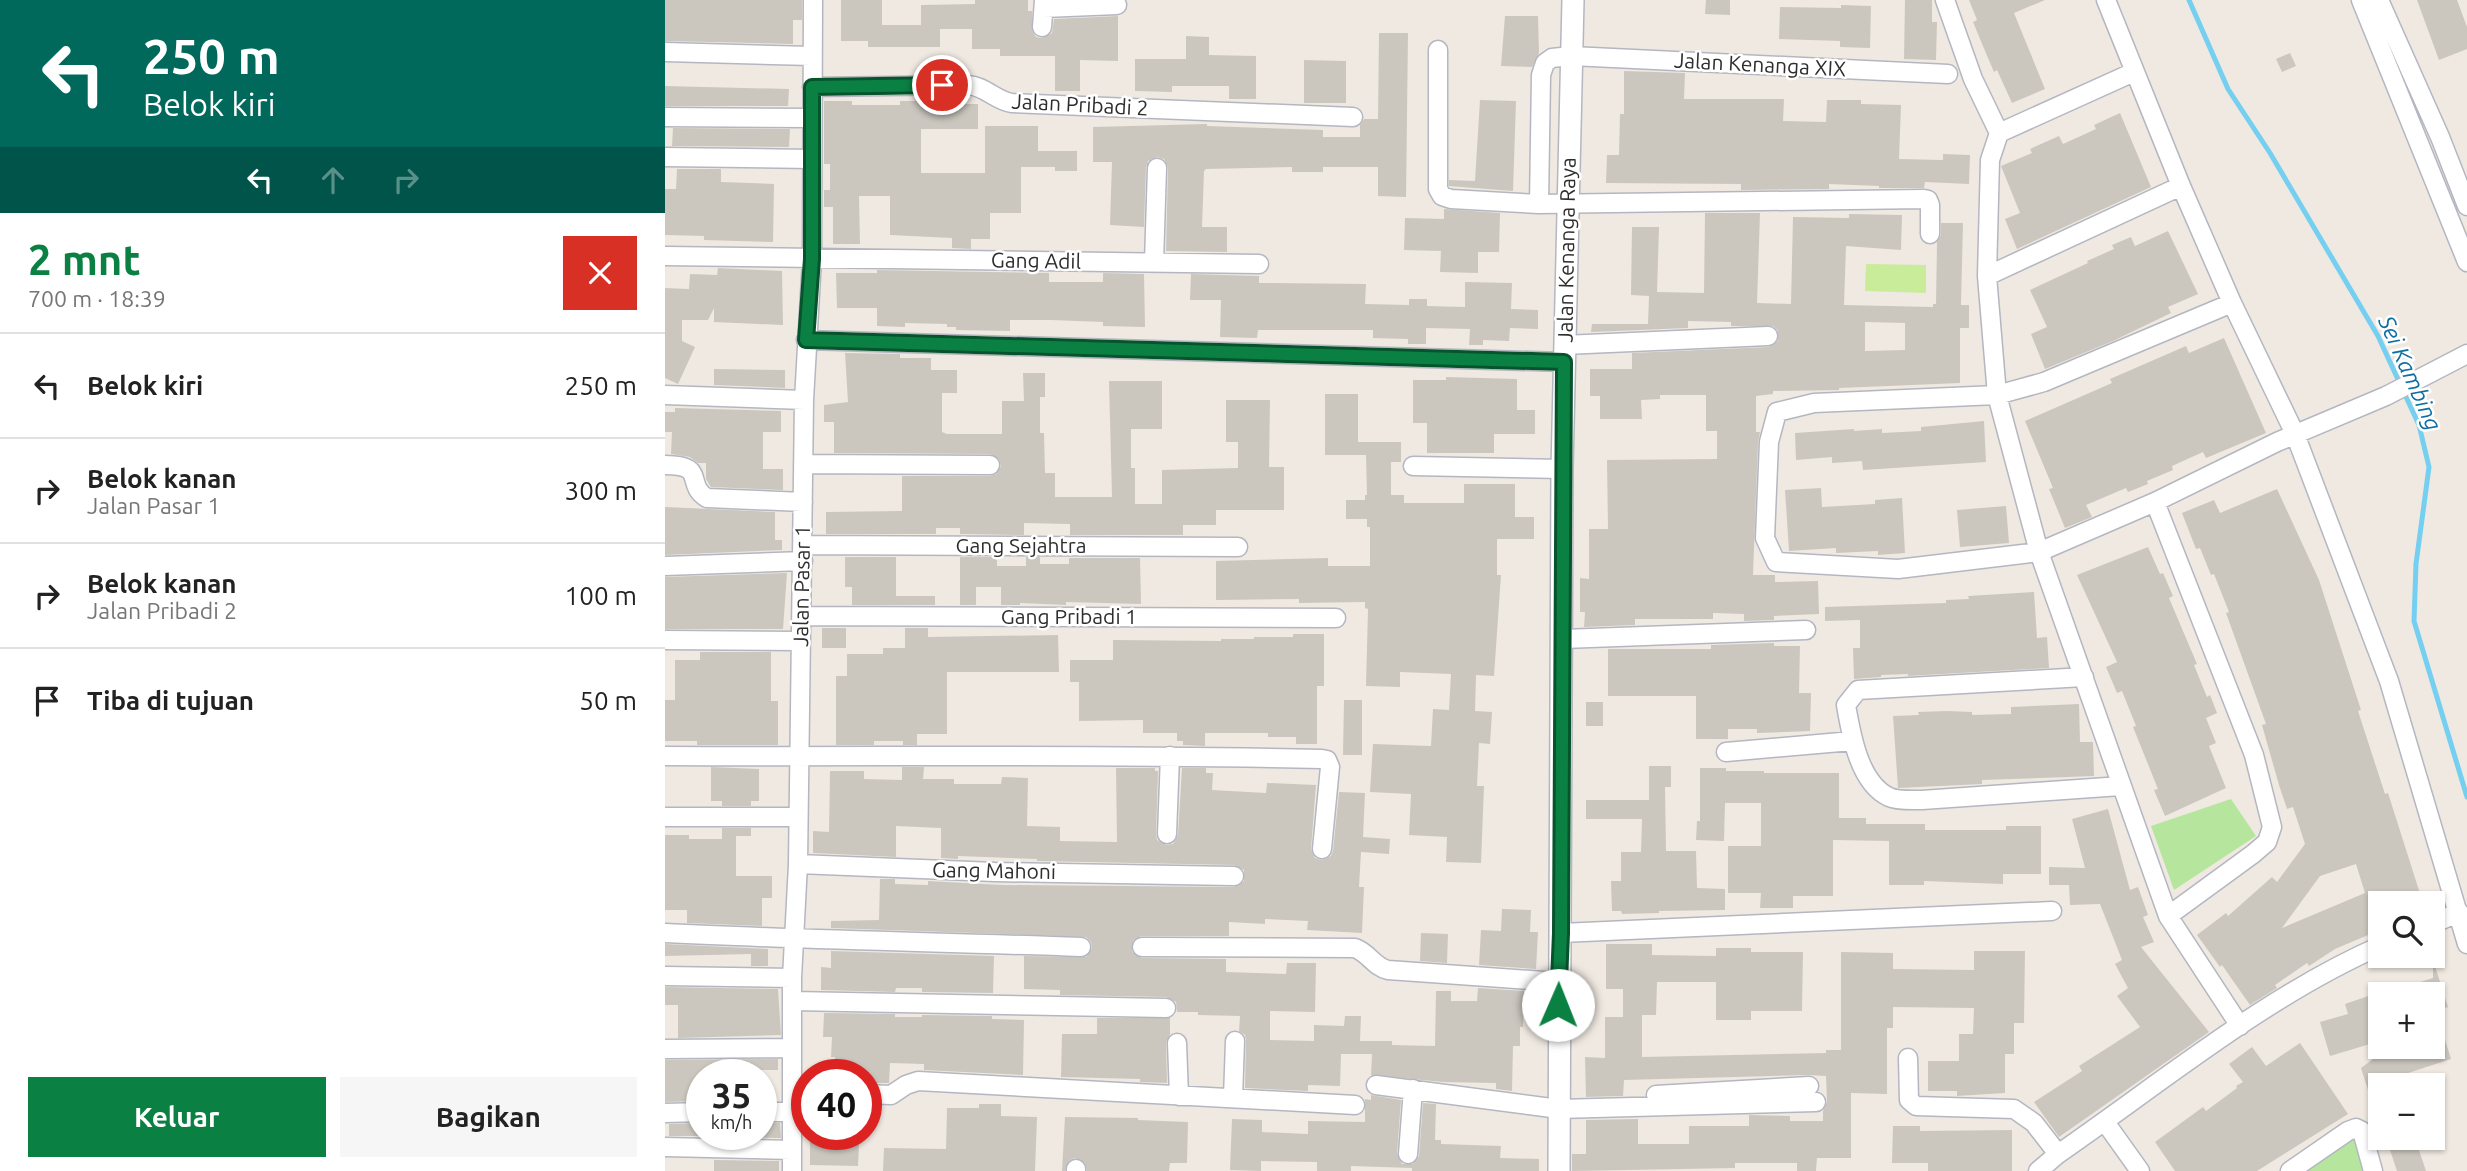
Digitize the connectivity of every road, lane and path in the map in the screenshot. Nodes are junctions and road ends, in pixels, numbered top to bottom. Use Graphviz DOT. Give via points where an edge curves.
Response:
graph roads {
  1 [pos="813,0"];
  2 [pos="1573,0"];
  3 [pos="1945,0"];
  4 [pos="2106,0"];
  5 [pos="2361,0"];
  6 [pos="2379,0"];
  7 [pos="1044,4"];
  8 [pos="1117,5"];
  9 [pos="1042,27"];
  10 [pos="1438,50"];
  11 [pos="665,52"];
  12 [pos="812,56"];
  13 [pos="1571,56"];
  14 [pos="2134,72"];
  15 [pos="1948,75"];
  16 [pos="812,87"];
  17 [pos="665,117"];
  18 [pos="1353,117"];
  19 [pos="812,118"];
  20 [pos="1999,133"];
  21 [pos="2439,137"];
  22 [pos="2421,144"];
  23 [pos="665,157"];
  24 [pos="811,159"];
  25 [pos="1157,168"];
  26 [pos="2181,186"];
  27 [pos="1539,204"];
  28 [pos="1569,204"];
  29 [pos="2467,206"];
  30 [pos="1930,233"];
  31 [pos="665,256"];
  32 [pos="812,259"];
  33 [pos="1154,262"];
  34 [pos="2467,262"];
  35 [pos="1259,264"];
  36 [pos="1987,275"];
  37 [pos="2232,303"];
  38 [pos="1768,336"];
  39 [pos="806,340"];
  40 [pos="1564,354"];
  41 [pos="2467,354"];
  42 [pos="665,395"];
  43 [pos="1997,395"];
  44 [pos="804,400"];
  45 [pos="2295,434"];
  46 [pos="803,464"];
  47 [pos="665,465"];
  48 [pos="991,465"];
  49 [pos="1413,466"];
  50 [pos="1562,468"];
  51 [pos="803,502"];
  52 [pos="2155,502"];
  53 [pos="1238,547"];
  54 [pos="2039,552"];
  55 [pos="803,553"];
  56 [pos="665,566"];
  57 [pos="803,616"];
  58 [pos="1335,618"];
  59 [pos="1806,630"];
  60 [pos="1563,639"];
  61 [pos="665,640"];
  62 [pos="801,641"];
  63 [pos="2084,677"];
  64 [pos="1852,741"];
  65 [pos="1726,752"];
  66 [pos="665,755"];
  67 [pos="1170,756"];
  68 [pos="800,758"];
  69 [pos="2121,786"];
  70 [pos="665,817"];
  71 [pos="798,817"];
  72 [pos="1167,834"];
  73 [pos="1322,849"];
  74 [pos="798,864"];
  75 [pos="1234,876"];
  76 [pos="2052,911"];
  77 [pos="2459,912"];
  78 [pos="2168,916"];
  79 [pos="2445,918"];
  80 [pos="665,933"];
  81 [pos="1561,933"];
  82 [pos="794,940"];
  83 [pos="2467,944"];
  84 [pos="1081,947"];
  85 [pos="1142,947"];
  86 [pos="2368,952"];
  87 [pos="665,976"];
  88 [pos="792,978"];
  89 [pos="1558,982"];
  90 [pos="793,1001"];
  91 [pos="1166,1008"];
  92 [pos="2240,1026"];
  93 [pos="1235,1041"];
  94 [pos="1177,1043"];
  95 [pos="792,1048"];
  96 [pos="665,1049"];
  97 [pos="1908,1058"];
  98 [pos="794,1059"];
  99 [pos="1376,1085"];
  100 [pos="1413,1089"];
  101 [pos="1813,1094"];
  102 [pos="882,1095"];
  103 [pos="1179,1096"];
  104 [pos="1233,1098"];
  105 [pos="1559,1104"];
  106 [pos="1355,1105"];
  107 [pos="686,1112"];
  108 [pos="777,1112"];
  109 [pos="791,1112"];
  110 [pos="665,1113"];
  111 [pos="2105,1122"];
  112 [pos="665,1147"];
  113 [pos="791,1150"];
  114 [pos="792,1150"];
  115 [pos="1408,1154"];
  116 [pos="2058,1154"];
  117 [pos="792,1171"];
  118 [pos="1559,1171"];
  119 [pos="2038,1171"];
  120 [pos="2140,1171"];
  121 [pos="2290,1171"];
  122 [pos="2373,1171"];
  1 -- 12 [label="street, Jalan Pasar 1"];
  2 -- 13 [label="street, Jalan Kenanga Raya"];
  3 -- 20 [label="street" via="1973,79"];
  4 -- 14 [label="street"];
  5 -- 22 [label="street"];
  6 -- 21 [label="street"];
  7 -- 8 [label="street"];
  7 -- 9 [label="street"];
  10 -- 27 [label="street" via="1438,189 1451,199"];
  11 -- 12 [label="street"];
  12 -- 16 [label="street, Jalan Pasar 1"];
  13 -- 15 [label="street, Jalan Kenanga XIX"];
  13 -- 27 [label="street" via="1552,58 1541,75"];
  13 -- 28 [label="street, Jalan Kenanga Raya"];
  14 -- 20 [label="street"];
  14 -- 26 [label="street"];
  16 -- 18 [label="street, Jalan Pribadi 2" via="968,85 1012,103"];
  16 -- 19 [label="street, Jalan Pasar 1"];
  17 -- 19 [label="street"];
  19 -- 24 [label="street, Jalan Pasar 1"];
  20 -- 36 [label="street" via="1990,160"];
  21 -- 22 [label="street"];
  21 -- 29 [label="street"];
  22 -- 34 [label="street"];
  23 -- 24 [label="street"];
  24 -- 32 [label="street, Jalan Pasar 1"];
  25 -- 33 [label="street"];
  26 -- 36 [label="street"];
  26 -- 37 [label="street"];
  27 -- 28 [label="street"];
  28 -- 30 [label="street" via="1924,199 1930,205"];
  28 -- 40 [label="street, Jalan Kenanga Raya"];
  31 -- 32 [label="street, Gang Adil"];
  32 -- 33 [label="street, Gang Adil"];
  32 -- 39 [label="street, Jalan Pasar 1"];
  33 -- 35 [label="street, Gang Adil"];
  36 -- 43 [label="street"];
  37 -- 43 [label="street" via="2044,382"];
  37 -- 45 [label="street"];
  38 -- 40 [label="street"];
  39 -- 40 [label="street"];
  39 -- 44 [label="street, Jalan Pasar 1"];
  40 -- 50 [label="street, Jalan Kenanga Raya"];
  41 -- 45 [label="street" via="2386,396"];
  42 -- 44 [label="street"];
  43 -- 54 [label="street"];
  43 -- 54 [label="street" via="1814,404 1777,412 1769,442 1765,538 1776,562 1857,568 1898,569"];
  44 -- 46 [label="street, Jalan Pasar 1"];
  45 -- 52 [label="street"];
  45 -- 77 [label="street" via="2389,681"];
  46 -- 48 [label="street"];
  46 -- 51 [label="street, Jalan Pasar 1"];
  47 -- 51 [label="street" via="685,466 707,498"];
  49 -- 50 [label="street"];
  50 -- 60 [label="street, Jalan Kenanga Raya"];
  51 -- 55 [label="street, Jalan Pasar 1"];
  52 -- 54 [label="street"];
  52 -- 78 [label="street" via="2254,755 2272,827 2267,842 2253,854"];
  53 -- 55 [label="street, Gang Sejahtra"];
  54 -- 63 [label="street"];
  55 -- 56 [label="street, Gang Sejahtra"];
  55 -- 57 [label="street, Jalan Pasar 1"];
  57 -- 58 [label="street, Gang Pribadi 1"];
  57 -- 62 [label="street, Jalan Pasar 1"];
  59 -- 60 [label="street"];
  60 -- 81 [label="street, Jalan Kenanga Raya"];
  61 -- 62 [label="street"];
  62 -- 68 [label="street, Jalan Pasar 1"];
  63 -- 64 [label="street" via="1858,690 1846,705"];
  63 -- 69 [label="street"];
  64 -- 65 [label="street"];
  64 -- 69 [label="street" via="1873,783 1890,798 1922,800"];
  66 -- 68 [label="street"];
  67 -- 68 [label="street"];
  67 -- 72 [label="street"];
  67 -- 73 [label="street" via="1327,760"];
  68 -- 71 [label="street, Jalan Pasar 1"];
  69 -- 78 [label="street"];
  70 -- 71 [label="street"];
  71 -- 74 [label="street, Jalan Pasar 1"];
  74 -- 75 [label="street, Gang Mahoni"];
  74 -- 82 [label="street, Jalan Pasar 1"];
  76 -- 81 [label="street"];
  77 -- 79 [label="street"];
  77 -- 83 [label="street"];
  78 -- 92 [label="street"];
  80 -- 82 [label="street"];
  81 -- 89 [label="street, Jalan Kenanga Raya"];
  82 -- 84 [label="street"];
  82 -- 88 [label="street, Jalan Pasar 1"];
  85 -- 89 [label="street" via="1356,948 1388,970"];
  86 -- 92 [label="street"];
  87 -- 88 [label="street"];
  88 -- 90 [label="street, Jalan Pasar 1"];
  89 -- 105 [label="street, Jalan Kenanga Raya"];
  90 -- 91 [label="street"];
  90 -- 95 [label="street, Jalan Pasar 1"];
  92 -- 111 [label="street"];
  93 -- 104 [label="street"];
  94 -- 103 [label="street"];
  95 -- 96 [label="street"];
  95 -- 98 [label="street, Jalan Pasar 1"];
  97 -- 116 [label="street" via="1909,1100 1916,1107 2014,1109 2034,1124"];
  99 -- 100 [label="street"];
  100 -- 105 [label="street"];
  100 -- 115 [label="street"];
  101 -- 105 [label="street"];
  102 -- 103 [label="street" via="918,1082"];
  103 -- 104 [label="street"];
  104 -- 106 [label="street"];
  105 -- 118 [label="street, Jalan Kenanga Raya"];
  107 -- 110 [label="street"];
  108 -- 109 [label="street"];
  111 -- 116 [label="street"];
  111 -- 120 [label="street"];
  112 -- 113 [label="street"];
  114 -- 117 [label="street, Jalan Pasar 1"];
  116 -- 119 [label="street"];
  121 -- 122 [label="street" via="2356,1129 2362,1131"];
}
